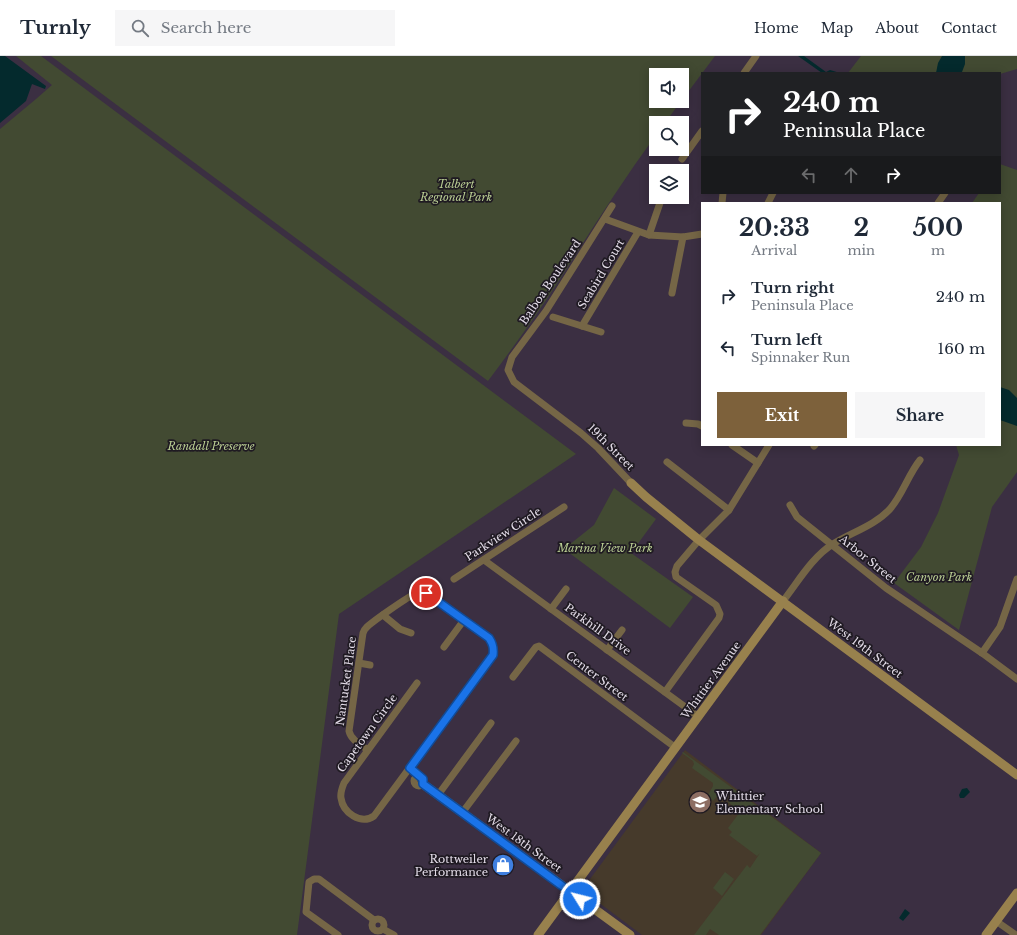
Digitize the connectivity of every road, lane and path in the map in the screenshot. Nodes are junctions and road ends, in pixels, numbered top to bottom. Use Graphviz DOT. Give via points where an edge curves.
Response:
graph roads {
  1 [pos="756,56"];
  2 [pos="745,72"];
  3 [pos="701,132"];
  4 [pos="682,159"];
  5 [pos="660,204"];
  6 [pos="612,206"];
  7 [pos="605,219"];
  8 [pos="638,232"];
  9 [pos="701,234"];
  10 [pos="649,236"];
  11 [pos="683,237"];
  12 [pos="672,293"];
  13 [pos="553,318"];
  14 [pos="582,326"];
  15 [pos="601,332"];
  16 [pos="508,370"];
  17 [pos="686,424"];
  18 [pos="701,426"];
  19 [pos="733,446"];
  20 [pos="768,446"];
  21 [pos="920,460"];
  22 [pos="667,462"];
  23 [pos="758,463"];
  24 [pos="630,483"];
  25 [pos="790,505"];
  26 [pos="564,507"];
  27 [pos="729,510"];
  28 [pos="700,540"];
  29 [pos="833,544"];
  30 [pos="484,560"];
  31 [pos="1017,579"];
  32 [pos="454,580"];
  33 [pos="566,589"];
  34 [pos="1015,591"];
  35 [pos="783,601"];
  36 [pos="551,609"];
  37 [pos="383,616"];
  38 [pos="464,620"];
  39 [pos="622,630"];
  40 [pos="411,633"];
  41 [pos="444,647"];
  42 [pos="607,650"];
  43 [pos="982,653"];
  44 [pos="359,663"];
  45 [pos="370,665"];
  46 [pos="513,678"];
  47 [pos="1017,679"];
  48 [pos="417,684"];
  49 [pos="665,692"];
  50 [pos="699,717"];
  51 [pos="491,724"];
  52 [pos="516,741"];
  53 [pos="676,748"];
  54 [pos="368,750"];
  55 [pos="410,768"];
  56 [pos="1017,775"];
  57 [pos="404,777"];
  58 [pos="419,781"];
  59 [pos="438,796"];
  60 [pos="462,813"];
  61 [pos="570,891"];
  62 [pos="1017,893"];
  63 [pos="996,921"];
  64 [pos="377,932"];
  65 [pos="338,935"];
  66 [pos="394,935"];
  67 [pos="538,935"];
  68 [pos="630,935"];
  69 [pos="986,935"];
  70 [pos="1016,935"];
  1 -- 2 [label="street"];
  3 -- 4 [label="street"];
  5 -- 10 [label="street"];
  6 -- 7 [label="street, Balboa Boulevard"];
  7 -- 8 [label="street"];
  7 -- 16 [label="street, Balboa Boulevard" via="546,311 516,350"];
  8 -- 10 [label="street"];
  8 -- 14 [label="street, Seabird Court"];
  9 -- 11 [label="street"];
  10 -- 11 [label="street"];
  11 -- 12 [label="street"];
  13 -- 14 [label="street, Seabird Court"];
  14 -- 15 [label="street, Seabird Court"];
  16 -- 24 [label="street, 19th Street" via="514,382 581,433"];
  17 -- 18 [label="street"];
  19 -- 23 [label="street"];
  20 -- 23 [label="street"];
  21 -- 29 [label="street, Whittier Avenue" via="889,510 872,523"];
  22 -- 27 [label="street"];
  23 -- 27 [label="street"];
  24 -- 28 [label="street, 19th Street"];
  25 -- 29 [label="street, Arbor Street" via="797,517"];
  26 -- 30 [label="street, Parkview Circle"];
  27 -- 28 [label="street"];
  28 -- 35 [label="street, West 19th Street"];
  28 -- 49 [label="street" via="677,566 676,577 716,606 720,614"];
  29 -- 35 [label="street, Whittier Avenue" via="814,561"];
  29 -- 43 [label="street, Arbor Street" via="886,588"];
  30 -- 32 [label="street, Parkview Circle"];
  30 -- 36 [label="street, Parkhill Drive"];
  31 -- 34 [label="street"];
  33 -- 36 [label="street"];
  34 -- 43 [label="street" via="1000,627"];
  35 -- 50 [label="street, Whittier Avenue"];
  35 -- 56 [label="street, West 19th Street"];
  36 -- 42 [label="street, Parkhill Drive"];
  37 -- 38 [label="street, Nantucket Place" via="414,594 423,593 430,595"];
  37 -- 40 [label="street" via="400,629"];
  37 -- 44 [label="street, Nantucket Place" via="365,629"];
  38 -- 41 [label="street"];
  38 -- 55 [label="street" via="489,638 493,655"];
  39 -- 42 [label="street"];
  42 -- 49 [label="street, Parkhill Drive"];
  43 -- 47 [label="street, Arbor Street"];
  44 -- 45 [label="street"];
  44 -- 54 [label="street, Nantucket Place" via="349,731 350,736"];
  46 -- 53 [label="street, Center Street" via="539,646"];
  48 -- 54 [label="street, Capetown Circle"];
  49 -- 50 [label="street, Parkhill Drive"];
  50 -- 53 [label="street, Whittier Avenue"];
  51 -- 59 [label="street"];
  52 -- 60 [label="street"];
  53 -- 61 [label="street, Whittier Avenue"];
  54 -- 57 [label="street, Capetown Circle" via="341,790 341,798 346,809 353,815 359,819 370,819"];
  55 -- 57 [label="street"];
  55 -- 58 [label="street, West 18th Street"];
  57 -- 58 [label="street, West 18th Street" via="409,781"];
  58 -- 59 [label="street, West 18th Street"];
  59 -- 60 [label="street, West 18th Street"];
  60 -- 61 [label="street, West 18th Street"];
  61 -- 67 [label="street, Whittier Avenue"];
  61 -- 68 [label="street, West 18th Street"];
  62 -- 63 [label="street"];
  63 -- 69 [label="street"];
  63 -- 70 [label="street"];
  64 -- 65 [label="street" via="384,926 380,919 374,920 319,879 314,879 309,882 306,912"];
  64 -- 66 [label="street"];
}
